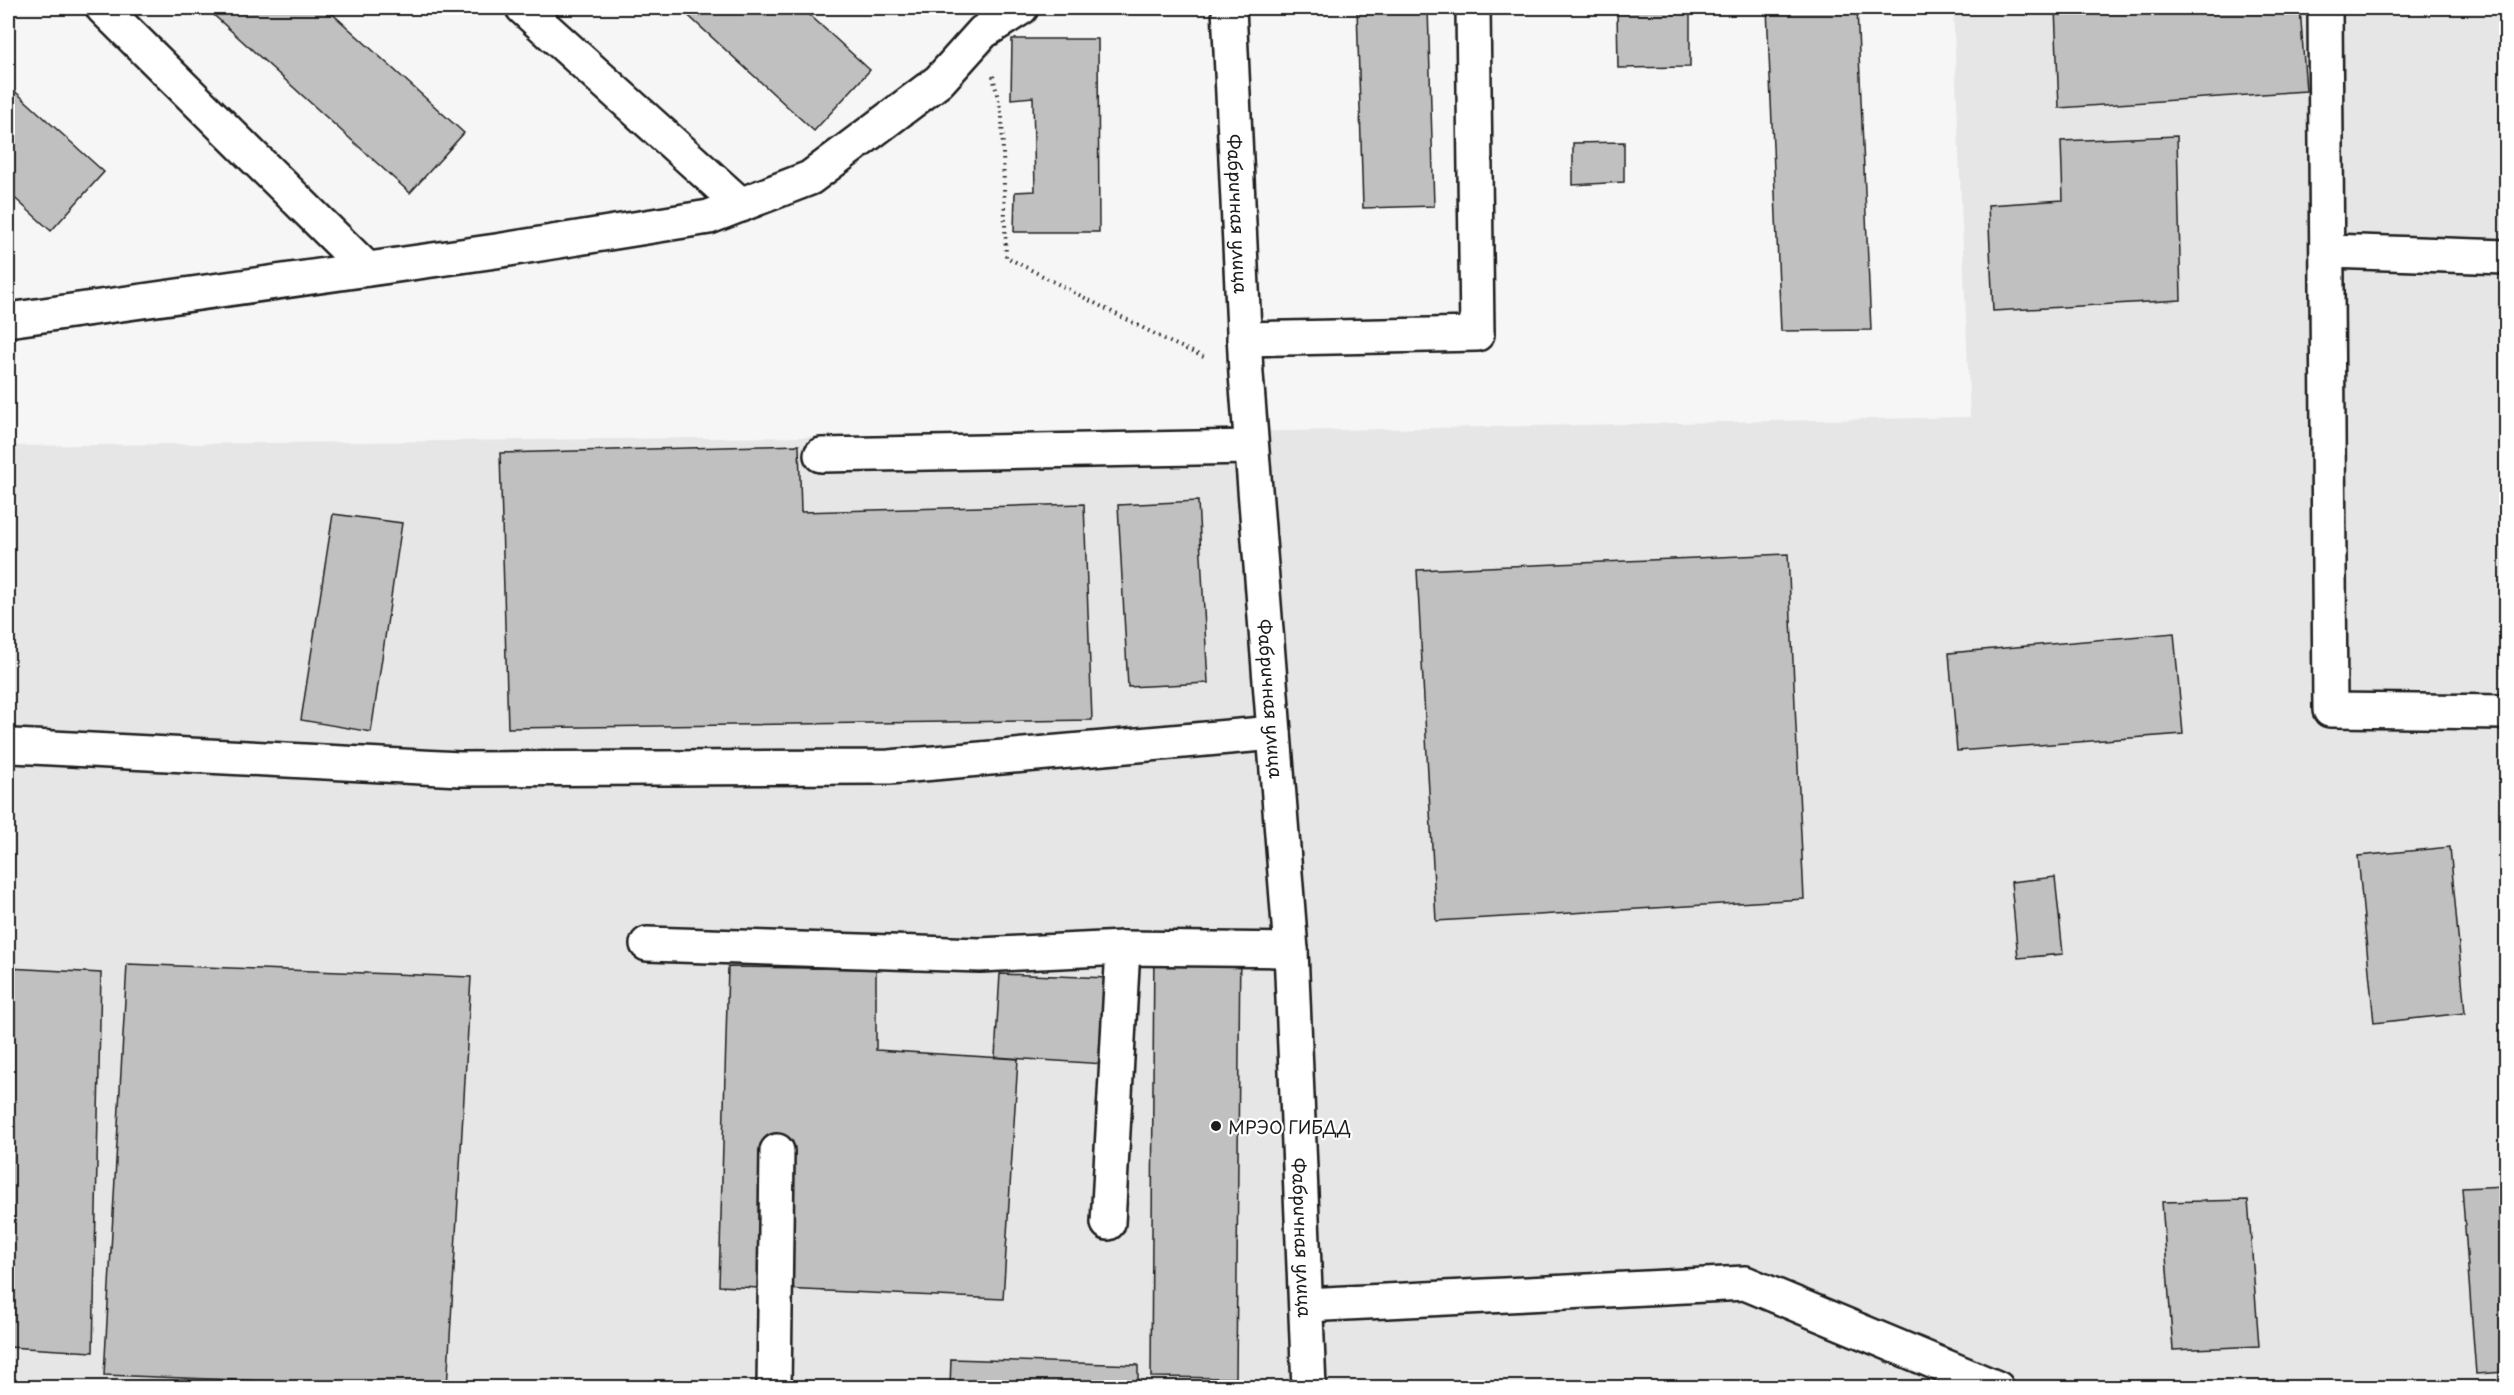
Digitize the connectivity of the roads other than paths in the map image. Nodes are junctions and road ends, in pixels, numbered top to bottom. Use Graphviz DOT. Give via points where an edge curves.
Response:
graph roads {
  1 [pos="103,8"];
  2 [pos="523,8"];
  3 [pos="1021,8"];
  4 [pos="1229,8"];
  5 [pos="1473,8"];
  6 [pos="2325,8"];
  7 [pos="741,205"];
  8 [pos="2329,251"];
  9 [pos="2506,257"];
  10 [pos="367,269"];
  11 [pos="8,320"];
  12 [pos="1244,339"];
  13 [pos="1251,447"];
  14 [pos="821,455"];
  15 [pos="2506,712"];
  16 [pos="1274,734"];
  17 [pos="13,746"];
  18 [pos="647,944"];
  19 [pos="1123,948"];
  20 [pos="1291,950"];
  21 [pos="777,1152"];
  22 [pos="1108,1223"];
  23 [pos="1306,1305"];
  24 [pos="774,1388"];
  25 [pos="1309,1388"];
  26 [pos="1997,1388"];
  1 -- 10 [label="lane"];
  2 -- 7 [label="lane"];
  3 -- 7 [label="lane" via="983,32 939,81 810,178"];
  4 -- 12 [label="lane, Фабричная улица"];
  5 -- 12 [label="lane" via="1477,334"];
  6 -- 8 [label="lane"];
  7 -- 10 [label="lane" via="709,217"];
  8 -- 9 [label="lane"];
  8 -- 15 [label="lane" via="2330,710"];
  10 -- 11 [label="lane"];
  12 -- 13 [label="lane, Фабричная улица"];
  13 -- 14 [label="lane"];
  13 -- 16 [label="lane, Фабричная улица"];
  16 -- 17 [label="lane" via="877,767 460,769"];
  16 -- 20 [label="lane, Фабричная улица"];
  18 -- 19 [label="lane" via="980,955"];
  19 -- 20 [label="lane"];
  19 -- 22 [label="lane"];
  20 -- 23 [label="lane, Фабричная улица"];
  21 -- 24 [label="lane"];
  23 -- 25 [label="lane, Фабричная улица"];
  23 -- 26 [label="lane" via="1744,1283"];
}
